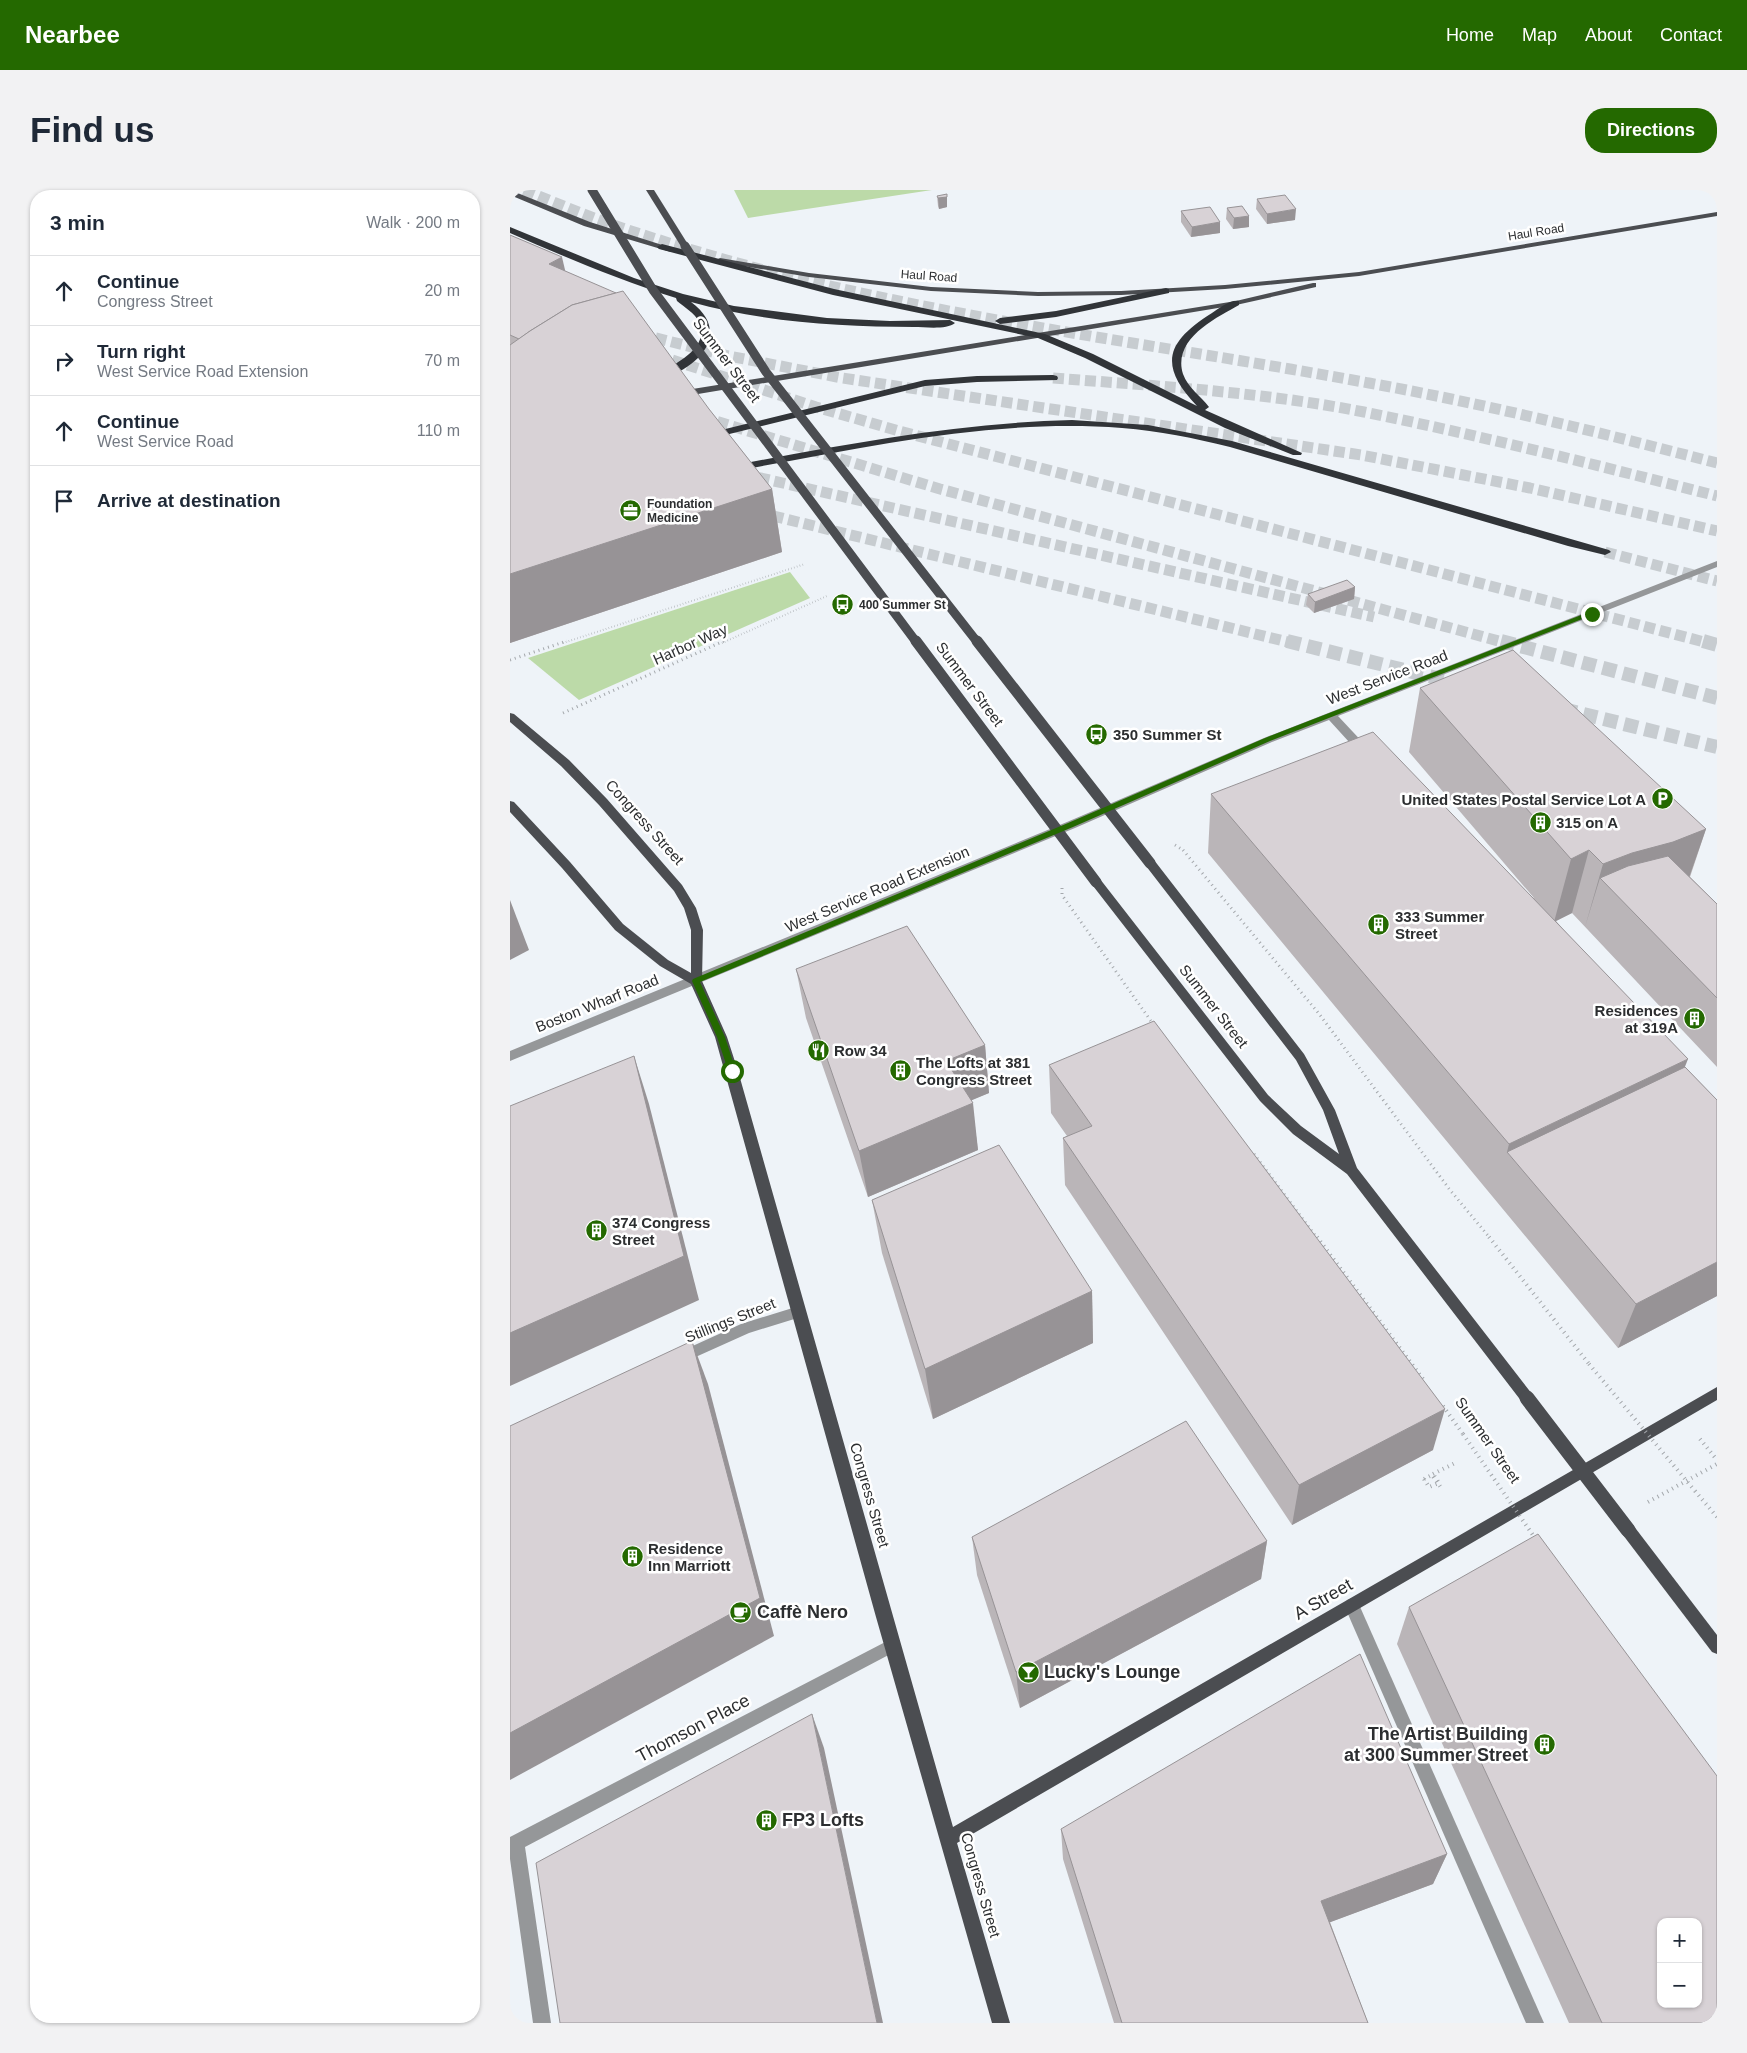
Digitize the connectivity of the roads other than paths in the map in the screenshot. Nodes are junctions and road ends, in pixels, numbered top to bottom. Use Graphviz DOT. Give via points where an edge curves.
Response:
graph roads {
  1 [pos="592,190"];
  2 [pos="650,190"];
  3 [pos="510,192"];
  4 [pos="1717,214"];
  5 [pos="510,230"];
  6 [pos="662,247"];
  7 [pos="1359,274"];
  8 [pos="663,291"];
  9 [pos="1166,291"];
  10 [pos="1236,303"];
  11 [pos="978,322"];
  12 [pos="1041,336"];
  13 [pos="656,378"];
  14 [pos="1053,378"];
  15 [pos="672,395"];
  16 [pos="1229,426"];
  17 [pos="698,438"];
  18 [pos="721,471"];
  19 [pos="1470,514"];
  20 [pos="1605,552"];
  21 [pos="1717,564"];
  22 [pos="1331,715"];
  23 [pos="510,716"];
  24 [pos="1370,758"];
  25 [pos="510,805"];
  26 [pos="1071,825"];
  27 [pos="696,981"];
  28 [pos="510,1056"];
  29 [pos="1352,1170"];
  30 [pos="799,1312"];
  31 [pos="668,1364"];
  32 [pos="1717,1393"];
  33 [pos="1352,1605"];
  34 [pos="893,1645"];
  35 [pos="1717,1647"];
  36 [pos="948,1839"];
  37 [pos="513,1845"];
  38 [pos="542,2023"];
  39 [pos="1002,2023"];
  40 [pos="1535,2023"];
  1 -- 29 [label="main road, Summer Street, bridge" via="653,290 1096,882 1264,1098 1297,1130"];
  2 -- 29 [label="main road, Summer Street, bridge" via="766,372 1300,1057 1328,1110"];
  3 -- 6 [label="main road, Haul Road" via="586,224"];
  4 -- 7 [label="main road, Haul Road"];
  5 -- 8 [label="highway"];
  6 -- 9 [label="main road, Haul Road" via="726,262 809,275 931,289 1038,294"];
  6 -- 11 [label="highway" via="817,288"];
  7 -- 9 [label="main road, Haul Road"];
  7 -- 10 [label="main road, Haul Road"];
  8 -- 11 [label="highway" via="720,306 821,320"];
  8 -- 13 [label="highway" via="687,303 698,314 707,337 701,349 688,361"];
  9 -- 11 [label="highway" via="1056,314"];
  10 -- 12 [label="main road, Haul Road"];
  10 -- 16 [label="highway" via="1188,333 1179,346 1176,363 1185,390"];
  11 -- 12 [label="highway"];
  12 -- 15 [label="main road, Haul Road"];
  12 -- 16 [label="highway"];
  14 -- 17 [label="highway" via="926,383"];
  16 -- 19 [label="highway" via="1365,479"];
  18 -- 19 [label="highway" via="934,433 1020,424 1086,422 1200,436"];
  19 -- 20 [label="highway"];
  21 -- 22 [label="street, West Service Road"];
  22 -- 24 [label="street"];
  22 -- 26 [label="street, West Service Road"];
  23 -- 27 [label="main road, Congress Street" via="565,763 678,888 690,908 697,930"];
  25 -- 27 [label="main road" via="619,927 664,963"];
  26 -- 27 [label="street, West Service Road Extension"];
  27 -- 28 [label="street, Boston Wharf Road"];
  27 -- 30 [label="main road, Congress Street" via="721,1037"];
  29 -- 35 [label="main road, Summer Street, bridge"];
  30 -- 31 [label="street, Stillings Street" via="746,1328"];
  30 -- 34 [label="main road, Congress Street"];
  32 -- 33 [label="main road, A Street"];
  33 -- 36 [label="main road, A Street"];
  33 -- 40 [label="street"];
  34 -- 36 [label="main road, Congress Street"];
  34 -- 37 [label="street, Thomson Place"];
  36 -- 39 [label="main road, Congress Street"];
  37 -- 38 [label="street"];
}
